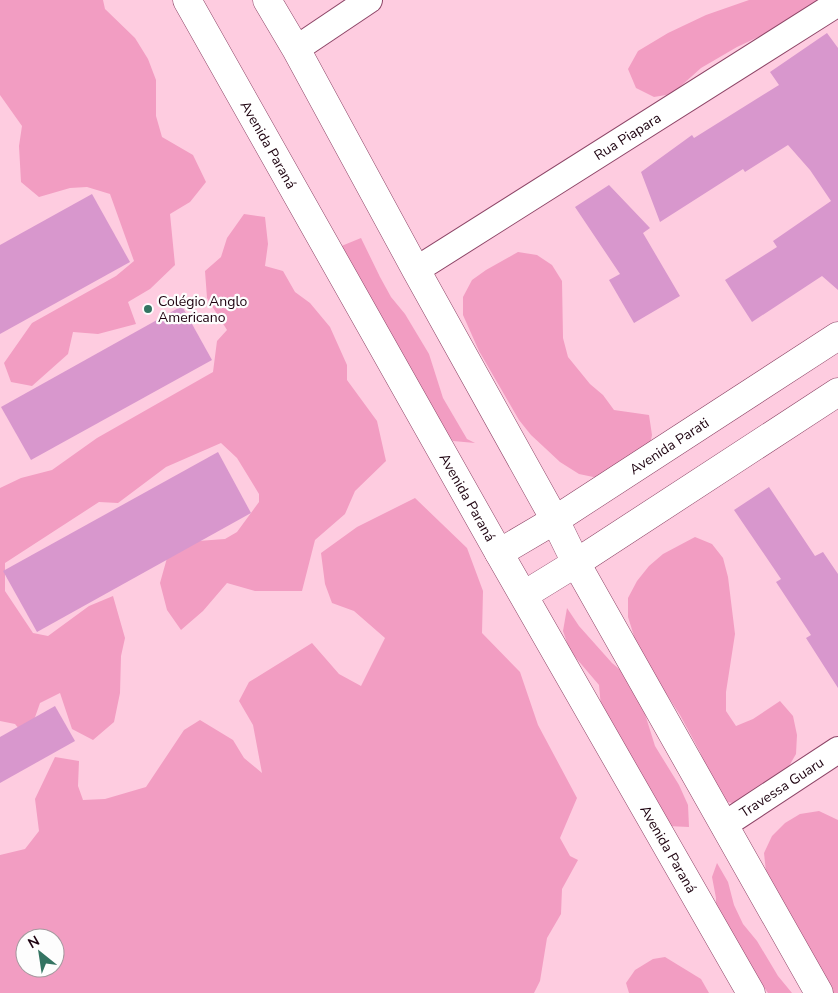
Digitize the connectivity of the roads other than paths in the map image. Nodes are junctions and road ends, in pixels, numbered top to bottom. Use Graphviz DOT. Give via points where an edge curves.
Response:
graph roads {
  1 [pos="187,0"];
  2 [pos="267,0"];
  3 [pos="369,0"];
  4 [pos="838,3"];
  5 [pos="296,48"];
  6 [pos="416,270"];
  7 [pos="838,336"];
  8 [pos="838,392"];
  9 [pos="555,520"];
  10 [pos="499,553"];
  11 [pos="576,563"];
  12 [pos="524,595"];
  13 [pos="838,750"];
  14 [pos="724,825"];
  15 [pos="751,993"];
  16 [pos="819,993"];
  1 -- 10 [label="main road, Avenida Paraná"];
  2 -- 5 [label="main road"];
  3 -- 5 [label="street"];
  4 -- 6 [label="street, Rua Piapara"];
  5 -- 6 [label="main road"];
  6 -- 9 [label="main road"];
  7 -- 9 [label="main road, Avenida Parati"];
  8 -- 11 [label="main road"];
  9 -- 10 [label="main road, Avenida Parati"];
  9 -- 11 [label="main road"];
  10 -- 12 [label="main road, Avenida Paraná"];
  11 -- 12 [label="main road"];
  11 -- 14 [label="main road"];
  12 -- 15 [label="main road, Avenida Paraná"];
  13 -- 14 [label="street, Travessa Guaru"];
  14 -- 16 [label="main road"];
}
